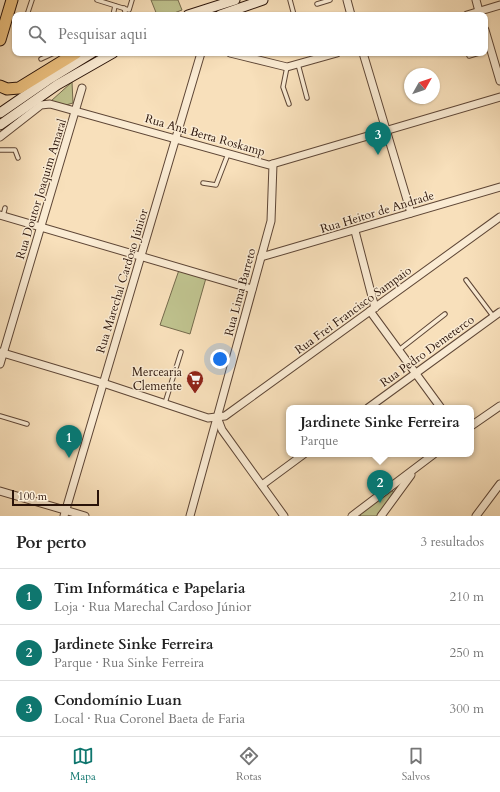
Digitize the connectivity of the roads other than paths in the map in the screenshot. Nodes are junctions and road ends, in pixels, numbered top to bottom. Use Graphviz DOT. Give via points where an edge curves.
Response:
graph roads {
  1 [pos="12,0"];
  2 [pos="32,0"];
  3 [pos="96,0"];
  4 [pos="132,0"];
  5 [pos="235,0"];
  6 [pos="263,0"];
  7 [pos="290,0"];
  8 [pos="330,0"];
  9 [pos="347,0"];
  10 [pos="476,0"];
  11 [pos="317,4"];
  12 [pos="500,5"];
  13 [pos="115,6"];
  14 [pos="124,8"];
  15 [pos="129,10"];
  16 [pos="28,12"];
  17 [pos="114,12"];
  18 [pos="125,12"];
  19 [pos="197,12"];
  20 [pos="229,12"];
  21 [pos="293,12"];
  22 [pos="350,12"];
  23 [pos="480,12"];
  24 [pos="482,12"];
  25 [pos="0,40"];
  26 [pos="488,50"];
  27 [pos="48,56"];
  28 [pos="71,56"];
  29 [pos="88,56"];
  30 [pos="108,56"];
  31 [pos="200,56"];
  32 [pos="242,56"];
  33 [pos="326,56"];
  34 [pos="364,56"];
  35 [pos="41,59"];
  36 [pos="298,64"];
  37 [pos="287,67"];
  38 [pos="500,81"];
  39 [pos="0,86"];
  40 [pos="82,88"];
  41 [pos="500,97"];
  42 [pos="307,98"];
  43 [pos="289,104"];
  44 [pos="13,109"];
  45 [pos="76,110"];
  46 [pos="0,113"];
  47 [pos="0,125"];
  48 [pos="386,131"];
  49 [pos="0,137"];
  50 [pos="176,139"];
  51 [pos="0,150"];
  52 [pos="228,154"];
  53 [pos="18,158"];
  54 [pos="273,164"];
  55 [pos="203,183"];
  56 [pos="500,187"];
  57 [pos="5,208"];
  58 [pos="411,213"];
  59 [pos="2,215"];
  60 [pos="500,217"];
  61 [pos="41,227"];
  62 [pos="355,231"];
  63 [pos="141,256"];
  64 [pos="261,257"];
  65 [pos="466,280"];
  66 [pos="252,289"];
  67 [pos="372,310"];
  68 [pos="500,312"];
  69 [pos="445,314"];
  70 [pos="494,316"];
  71 [pos="399,350"];
  72 [pos="181,352"];
  73 [pos="2,353"];
  74 [pos="0,364"];
  75 [pos="416,373"];
  76 [pos="103,383"];
  77 [pos="165,403"];
  78 [pos="372,405"];
  79 [pos="439,405"];
  80 [pos="500,406"];
  81 [pos="0,416"];
  82 [pos="217,416"];
  83 [pos="27,424"];
  84 [pos="474,424"];
  85 [pos="300,457"];
  86 [pos="429,457"];
  87 [pos="415,469"];
  88 [pos="500,484"];
  89 [pos="262,485"];
  90 [pos="0,491"];
  91 [pos="65,513"];
  92 [pos="86,516"];
  93 [pos="190,516"];
  94 [pos="284,516"];
  95 [pos="352,516"];
  96 [pos="381,516"];
  97 [pos="476,516"];
  1 -- 25 [label="highway"];
  2 -- 16 [label="lane"];
  3 -- 13 [label="lane"];
  4 -- 15 [label="lane"];
  5 -- 19 [label="main road"];
  6 -- 20 [label="main road"];
  7 -- 21 [label="lane"];
  8 -- 11 [label="lane"];
  9 -- 22 [label="street"];
  10 -- 23 [label="street"];
  12 -- 24 [label="street"];
  13 -- 14 [label="lane"];
  13 -- 17 [label="lane"];
  14 -- 15 [label="lane"];
  14 -- 18 [label="lane"];
  26 -- 38 [label="street"];
  27 -- 35 [label="lane"];
  28 -- 39 [label="highway" via="19,88 7,89"];
  29 -- 44 [label="main road"];
  30 -- 44 [label="main road"];
  31 -- 50 [label="street, Rua Marechal Cardoso Júnior"];
  32 -- 37 [label="street"];
  33 -- 36 [label="street"];
  34 -- 48 [label="street"];
  36 -- 37 [label="street"];
  36 -- 42 [label="lane"];
  37 -- 43 [label="lane" via="284,87"];
  40 -- 45 [label="street, Rua Doutor Joaquim Amaral"];
  41 -- 48 [label="street, Rua Ana Berta Roskamp"];
  44 -- 46 [label="main road"];
  44 -- 47 [label="main road"];
  45 -- 49 [label="street, Rua Ana Berta Roskamp" via="50,104 41,105"];
  45 -- 50 [label="street, Rua Ana Berta Roskamp"];
  45 -- 61 [label="street, Rua Doutor Joaquim Amaral"];
  48 -- 54 [label="street, Rua Ana Berta Roskamp"];
  48 -- 58 [label="street"];
  50 -- 52 [label="street, Rua Ana Berta Roskamp"];
  50 -- 63 [label="street, Rua Marechal Cardoso Júnior"];
  51 -- 53 [label="lane" via="15,150"];
  52 -- 54 [label="street, Rua Ana Berta Roskamp"];
  52 -- 55 [label="lane" via="216,185"];
  54 -- 64 [label="street, Rua Lima Barreto" via="271,221"];
  56 -- 58 [label="street, Rua Heitor de Andrade"];
  57 -- 59 [label="lane"];
  58 -- 62 [label="street, Rua Heitor de Andrade"];
  59 -- 61 [label="street"];
  60 -- 67 [label="street, Rua Frei Francisco Sampaio"];
  61 -- 63 [label="street"];
  61 -- 73 [label="street, Rua Doutor Joaquim Amaral"];
  62 -- 64 [label="street, Rua Heitor de Andrade"];
  62 -- 67 [label="street"];
  63 -- 66 [label="street"];
  63 -- 76 [label="street, Rua Marechal Cardoso Júnior"];
  64 -- 66 [label="street, Rua Lima Barreto"];
  65 -- 70 [label="lane"];
  66 -- 82 [label="street, Rua Lima Barreto"];
  67 -- 71 [label="street"];
  67 -- 82 [label="street, Rua Frei Francisco Sampaio" via="228,415"];
  68 -- 70 [label="street, Rua Pedro Demeterco"];
  69 -- 71 [label="lane"];
  70 -- 75 [label="street, Rua Pedro Demeterco"];
  71 -- 75 [label="street"];
  72 -- 77 [label="lane"];
  73 -- 74 [label="street, Rua Doutor Joaquim Amaral"];
  73 -- 76 [label="street"];
  75 -- 78 [label="street, Rua Pedro Demeterco"];
  75 -- 79 [label="street"];
  76 -- 77 [label="street"];
  76 -- 91 [label="street, Rua Marechal Cardoso Júnior"];
  77 -- 82 [label="street" via="208,418"];
  80 -- 84 [label="street"];
  81 -- 83 [label="lane"];
  82 -- 89 [label="street" via="222,430"];
  82 -- 93 [label="street, Rua Lima Barreto"];
  85 -- 89 [label="street"];
  86 -- 87 [label="street"];
  87 -- 95 [label="street"];
  87 -- 96 [label="street"];
  88 -- 97 [label="street"];
  89 -- 94 [label="street"];
  90 -- 91 [label="street"];
  91 -- 92 [label="street"];
}
